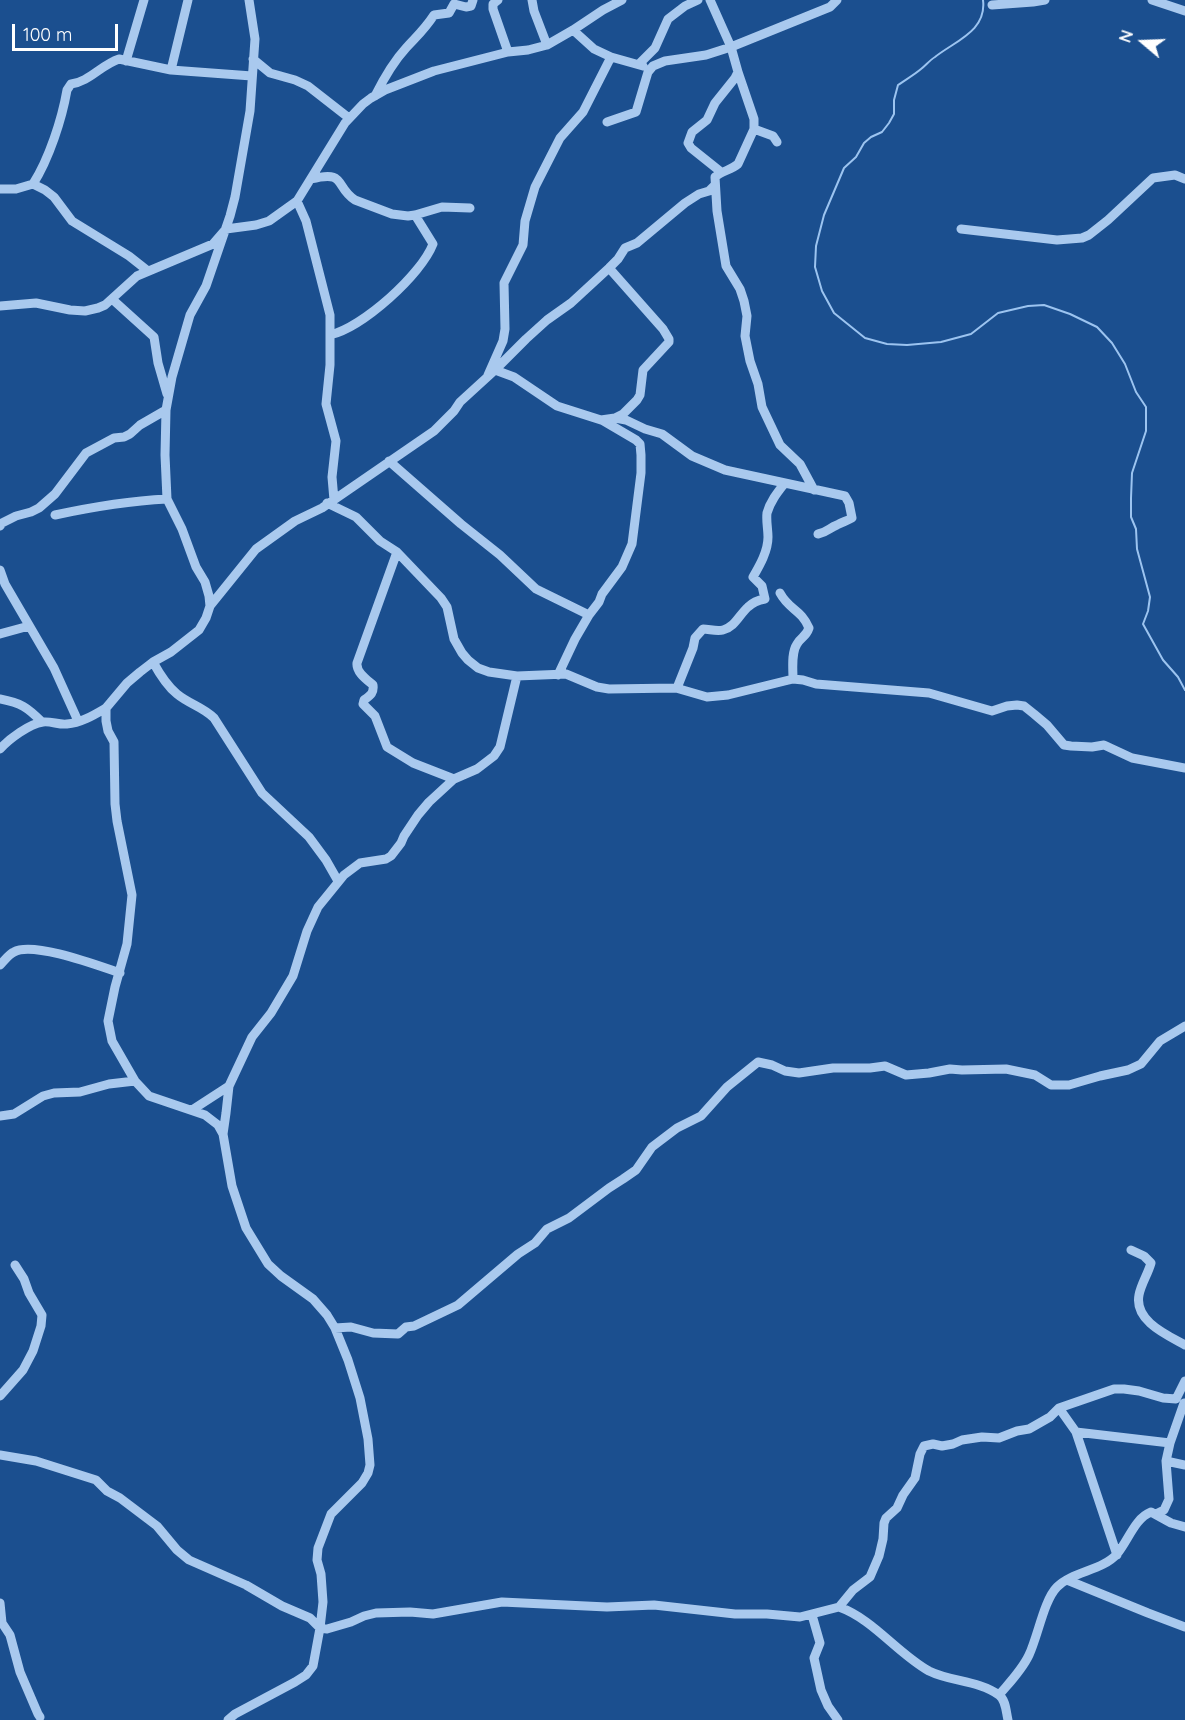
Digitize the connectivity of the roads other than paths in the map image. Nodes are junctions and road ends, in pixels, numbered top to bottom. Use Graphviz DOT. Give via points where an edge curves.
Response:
graph roads {
  1 [pos="144,0"];
  2 [pos="188,0"];
  3 [pos="249,0"];
  4 [pos="473,0"];
  5 [pos="498,0"];
  6 [pos="532,0"];
  7 [pos="622,0"];
  8 [pos="698,0"];
  9 [pos="710,0"];
  10 [pos="837,0"];
  11 [pos="1045,0"];
  12 [pos="1152,0"];
  13 [pos="684,3"];
  14 [pos="992,5"];
  15 [pos="1185,11"];
  16 [pos="573,30"];
  17 [pos="547,45"];
  18 [pos="731,47"];
  19 [pos="508,52"];
  20 [pos="611,57"];
  21 [pos="253,59"];
  22 [pos="126,61"];
  23 [pos="639,64"];
  24 [pos="651,68"];
  25 [pos="171,70"];
  26 [pos="738,72"];
  27 [pos="252,76"];
  28 [pos="375,96"];
  29 [pos="349,118"];
  30 [pos="607,122"];
  31 [pos="754,129"];
  32 [pos="777,142"];
  33 [pos="721,172"];
  34 [pos="311,178"];
  35 [pos="1185,179"];
  36 [pos="33,184"];
  37 [pos="715,185"];
  38 [pos="0,189"];
  39 [pos="297,201"];
  40 [pos="470,208"];
  41 [pos="415,215"];
  42 [pos="226,229"];
  43 [pos="961,229"];
  44 [pos="609,268"];
  45 [pos="148,271"];
  46 [pos="112,299"];
  47 [pos="0,306"];
  48 [pos="330,335"];
  49 [pos="491,374"];
  50 [pos="168,396"];
  51 [pos="166,410"];
  52 [pos="615,418"];
  53 [pos="601,420"];
  54 [pos="388,462"];
  55 [pos="783,484"];
  56 [pos="814,490"];
  57 [pos="167,499"];
  58 [pos="330,502"];
  59 [pos="55,515"];
  60 [pos="0,526"];
  61 [pos="818,534"];
  62 [pos="397,552"];
  63 [pos="0,570"];
  64 [pos="780,593"];
  65 [pos="210,606"];
  66 [pos="589,615"];
  67 [pos="29,626"];
  68 [pos="0,634"];
  69 [pos="153,662"];
  70 [pos="558,675"];
  71 [pos="517,676"];
  72 [pos="793,679"];
  73 [pos="677,688"];
  74 [pos="0,699"];
  75 [pos="106,708"];
  76 [pos="78,721"];
  77 [pos="42,722"];
  78 [pos="0,749"];
  79 [pos="1185,768"];
  80 [pos="454,779"];
  81 [pos="338,881"];
  82 [pos="0,964"];
  83 [pos="120,973"];
  84 [pos="1185,1026"];
  85 [pos="135,1081"];
  86 [pos="228,1086"];
  87 [pos="192,1110"];
  88 [pos="0,1116"];
  89 [pos="223,1134"];
  90 [pos="1131,1250"];
  91 [pos="15,1265"];
  92 [pos="335,1328"];
  93 [pos="1185,1345"];
  94 [pos="1185,1381"];
  95 [pos="0,1396"];
  96 [pos="1182,1402"];
  97 [pos="1059,1408"];
  98 [pos="1076,1432"];
  99 [pos="1170,1443"];
  100 [pos="0,1455"];
  101 [pos="1166,1461"];
  102 [pos="1185,1465"];
  103 [pos="1156,1514"];
  104 [pos="1185,1527"];
  105 [pos="1117,1555"];
  106 [pos="1067,1580"];
  107 [pos="0,1603"];
  108 [pos="839,1607"];
  109 [pos="812,1615"];
  110 [pos="1185,1627"];
  111 [pos="320,1628"];
  112 [pos="999,1695"];
  113 [pos="40,1717"];
  114 [pos="228,1720"];
  115 [pos="838,1720"];
  116 [pos="1008,1720"];
  1 -- 22 [label="street"];
  2 -- 25 [label="street"];
  3 -- 21 [label="street" via="255,39"];
  4 -- 28 [label="street" via="471,6 454,4 449,13 434,15 405,49"];
  5 -- 19 [label="street" via="493,9"];
  6 -- 17 [label="street"];
  7 -- 16 [label="street"];
  8 -- 13 [label="street"];
  9 -- 18 [label="street"];
  10 -- 18 [label="street" via="830,7"];
  11 -- 14 [label="street"];
  12 -- 15 [label="street"];
  13 -- 23 [label="street" via="669,19 655,48"];
  16 -- 17 [label="street"];
  16 -- 20 [label="street" via="594,49"];
  17 -- 19 [label="street"];
  18 -- 24 [label="street" via="665,61"];
  18 -- 26 [label="street"];
  19 -- 28 [label="street" via="434,71"];
  20 -- 23 [label="street"];
  20 -- 49 [label="street" via="583,112 560,138 535,187 523,245 504,283 505,329"];
  21 -- 27 [label="street"];
  21 -- 29 [label="street" via="270,73 308,86"];
  22 -- 25 [label="street"];
  22 -- 36 [label="street" via="110,62 80,83 71,84 41,173"];
  23 -- 24 [label="street"];
  24 -- 30 [label="street" via="636,112"];
  25 -- 27 [label="street"];
  26 -- 31 [label="street"];
  26 -- 33 [label="street" via="689,140 691,148"];
  27 -- 42 [label="street" via="248,125"];
  28 -- 29 [label="street"];
  29 -- 34 [label="street"];
  31 -- 32 [label="street" via="773,136"];
  31 -- 33 [label="street" via="738,164"];
  33 -- 37 [label="street" via="714,177"];
  34 -- 39 [label="street"];
  34 -- 41 [label="street" via="336,178 355,200 392,214"];
  35 -- 43 [label="street" via="1175,175 1153,178 1108,220 1082,238 1057,240"];
  36 -- 38 [label="street"];
  36 -- 45 [label="street" via="54,197 72,221"];
  37 -- 44 [label="street" via="625,248"];
  37 -- 56 [label="street" via="726,266 744,301 745,336 762,407 780,445 801,464"];
  39 -- 42 [label="street" via="269,220"];
  39 -- 48 [label="street" via="322,279"];
  40 -- 41 [label="street" via="442,207"];
  41 -- 48 [label="street" via="433,243 429,254 408,281 370,314"];
  42 -- 45 [label="street" via="213,244"];
  42 -- 50 [label="street" via="206,286 190,315"];
  44 -- 49 [label="street"];
  44 -- 52 [label="street" via="669,339 644,370 637,400"];
  45 -- 46 [label="street"];
  46 -- 47 [label="street" via="85,311 36,303"];
  46 -- 50 [label="street" via="154,337"];
  48 -- 58 [label="street" via="326,404 336,441"];
  49 -- 53 [label="street" via="504,372 514,376 556,405"];
  49 -- 54 [label="street" via="434,431"];
  50 -- 51 [label="street"];
  51 -- 57 [label="street"];
  51 -- 60 [label="street" via="130,434 86,453 55,494 39,508"];
  52 -- 53 [label="street"];
  52 -- 55 [label="street" via="662,434 692,456 725,470"];
  53 -- 66 [label="street" via="640,444 641,473 632,544 622,567"];
  54 -- 58 [label="street"];
  54 -- 66 [label="street" via="537,589"];
  55 -- 56 [label="street"];
  55 -- 73 [label="street" via="771,502 766,548 753,577 762,585 765,599 747,607 729,627 699,632"];
  56 -- 61 [label="street" via="845,496 852,518"];
  57 -- 59 [label="street"];
  57 -- 65 [label="street" via="205,582"];
  58 -- 62 [label="street" via="356,517"];
  58 -- 65 [label="street" via="256,549"];
  62 -- 71 [label="street" via="441,597 454,639 468,660 489,672"];
  62 -- 80 [label="street" via="356,667 373,685 363,704 375,716 387,747 412,763"];
  63 -- 67 [label="street"];
  64 -- 72 [label="street" via="785,602 804,616 809,628 794,650"];
  65 -- 69 [label="street" via="198,630"];
  66 -- 70 [label="street"];
  67 -- 68 [label="street"];
  67 -- 76 [label="street"];
  69 -- 75 [label="street" via="127,683"];
  69 -- 81 [label="street" via="176,694 214,718 262,793 309,837"];
  70 -- 71 [label="street"];
  70 -- 73 [label="street" via="566,674 609,689"];
  71 -- 80 [label="street" via="500,747 477,769"];
  72 -- 73 [label="street" via="707,697"];
  72 -- 79 [label="street" via="929,693 992,711 1024,706 1064,745 1104,745 1132,758"];
  74 -- 77 [label="street" via="16,702"];
  75 -- 76 [label="street"];
  75 -- 83 [label="street" via="108,731 114,742 117,821 132,895"];
  76 -- 77 [label="street"];
  77 -- 78 [label="street" via="8,740"];
  80 -- 81 [label="street" via="418,815 391,856 360,863"];
  81 -- 86 [label="street" via="318,907 293,976 252,1037"];
  82 -- 83 [label="street" via="22,949 51,952"];
  83 -- 85 [label="street" via="108,1021 112,1041"];
  84 -- 92 [label="street" via="1160,1041 1142,1064 1069,1085 1051,1084 1035,1075 1006,1069 950,1069 906,1075 885,1066 799,1073 758,1062 727,1087 701,1116 652,1147 636,1170 547,1229 458,1305 398,1334"];
  85 -- 87 [label="street" via="149,1096"];
  85 -- 88 [label="street" via="80,1092 54,1092 14,1114"];
  86 -- 87 [label="street"];
  86 -- 89 [label="street"];
  87 -- 89 [label="street" via="213,1120"];
  89 -- 92 [label="street" via="232,1186 250,1236 268,1264 313,1299"];
  90 -- 93 [label="street" via="1151,1263 1139,1291 1141,1310 1151,1325"];
  91 -- 95 [label="street" via="42,1315 41,1326 23,1370"];
  92 -- 111 [label="street" via="360,1398 370,1465 362,1483 331,1514 320,1540"];
  94 -- 96 [label="street"];
  96 -- 97 [label="street" via="1114,1389"];
  96 -- 99 [label="street"];
  97 -- 98 [label="street"];
  97 -- 108 [label="street" via="1029,1429 999,1438 924,1446 915,1478 897,1508 886,1518 879,1556 870,1577"];
  98 -- 99 [label="street"];
  98 -- 105 [label="street"];
  99 -- 101 [label="street"];
  100 -- 111 [label="street" via="36,1461 96,1480 157,1526 189,1560 310,1618"];
  101 -- 102 [label="street"];
  101 -- 103 [label="street" via="1169,1499 1164,1510"];
  103 -- 104 [label="street"];
  103 -- 105 [label="street" via="1144,1514"];
  105 -- 106 [label="street"];
  106 -- 110 [label="street"];
  106 -- 112 [label="street" via="1051,1595 1029,1656"];
  107 -- 113 [label="street" via="2,1623"];
  108 -- 109 [label="street"];
  108 -- 112 [label="street" via="860,1618 930,1671"];
  109 -- 111 [label="street" via="735,1614 654,1605 502,1602 433,1614 376,1613"];
  109 -- 115 [label="street" via="820,1643 814,1658 821,1690"];
  111 -- 114 [label="street" via="313,1666 306,1675"];
  112 -- 116 [label="street" via="1004,1700"];
}
